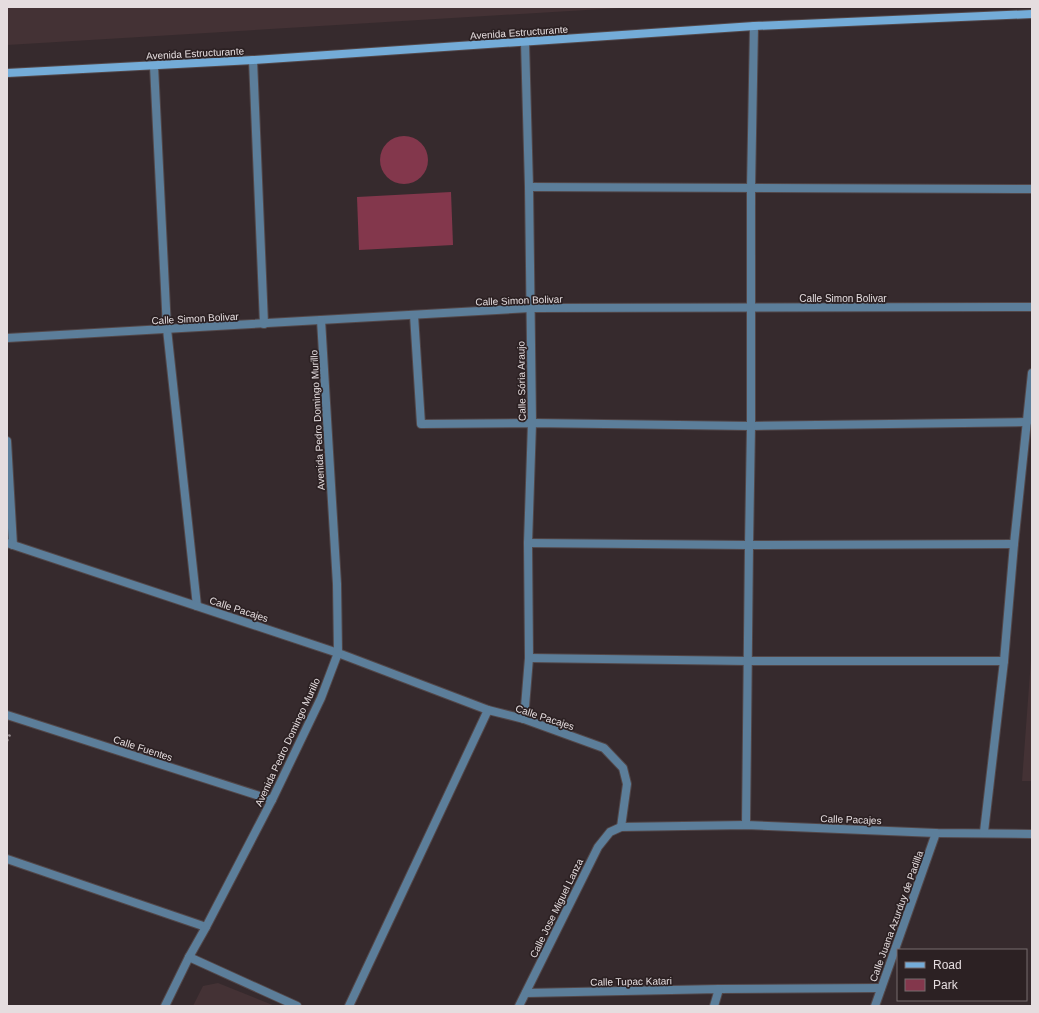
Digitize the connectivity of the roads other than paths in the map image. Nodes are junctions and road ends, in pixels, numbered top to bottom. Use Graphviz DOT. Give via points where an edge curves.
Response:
graph roads {
  1 [pos="1032,14"];
  2 [pos="754,26"];
  3 [pos="525,42"];
  4 [pos="253,60"];
  5 [pos="154,66"];
  6 [pos="7,73"];
  7 [pos="529,187"];
  8 [pos="751,188"];
  9 [pos="1032,189"];
  10 [pos="1032,307"];
  11 [pos="530,308"];
  12 [pos="750,308"];
  13 [pos="414,315"];
  14 [pos="322,320"];
  15 [pos="264,324"];
  16 [pos="167,329"];
  17 [pos="7,338"];
  18 [pos="1032,373"];
  19 [pos="1028,422"];
  20 [pos="532,423"];
  21 [pos="751,426"];
  22 [pos="7,442"];
  23 [pos="10,544"];
  24 [pos="528,544"];
  25 [pos="1014,544"];
  26 [pos="748,546"];
  27 [pos="197,606"];
  28 [pos="338,653"];
  29 [pos="529,658"];
  30 [pos="748,660"];
  31 [pos="1004,660"];
  32 [pos="488,710"];
  33 [pos="7,715"];
  34 [pos="524,719"];
  35 [pos="272,800"];
  36 [pos="746,825"];
  37 [pos="621,827"];
  38 [pos="984,832"];
  39 [pos="936,833"];
  40 [pos="1032,834"];
  41 [pos="7,859"];
  42 [pos="206,927"];
  43 [pos="189,957"];
  44 [pos="881,988"];
  45 [pos="719,989"];
  46 [pos="526,992"];
  47 [pos="165,1006"];
  48 [pos="297,1006"];
  49 [pos="349,1006"];
  50 [pos="519,1006"];
  51 [pos="714,1006"];
  52 [pos="875,1006"];
  1 -- 2 [label="street, Avenida Estructurante"];
  2 -- 3 [label="street, Avenida Estructurante"];
  2 -- 8 [label="street"];
  3 -- 4 [label="street, Avenida Estructurante"];
  3 -- 7 [label="street, Calle Sória Araujo"];
  4 -- 5 [label="street, Avenida Estructurante"];
  4 -- 15 [label="street"];
  5 -- 6 [label="street, Avenida Estructurante"];
  5 -- 16 [label="street"];
  7 -- 8 [label="street"];
  7 -- 11 [label="street, Calle Sória Araujo"];
  8 -- 9 [label="street"];
  8 -- 12 [label="street"];
  10 -- 12 [label="street, Calle Simon Bolivar"];
  11 -- 12 [label="street, Calle Simon Bolivar"];
  11 -- 13 [label="street, Calle Simon Bolivar"];
  11 -- 20 [label="street, Calle Sória Araujo"];
  12 -- 21 [label="street"];
  13 -- 14 [label="street, Calle Simon Bolivar"];
  13 -- 20 [label="street" via="421,424"];
  14 -- 15 [label="street, Calle Simon Bolivar"];
  14 -- 28 [label="street, Avenida Pedro Domingo Murillo" via="337,584"];
  15 -- 16 [label="street, Calle Simon Bolivar"];
  16 -- 17 [label="street, Calle Simon Bolivar"];
  16 -- 27 [label="street"];
  18 -- 19 [label="street"];
  19 -- 21 [label="street"];
  19 -- 25 [label="street"];
  20 -- 21 [label="street"];
  20 -- 24 [label="street, Calle Sória Araujo"];
  21 -- 26 [label="street"];
  22 -- 23 [label="street"];
  23 -- 27 [label="street, Calle Pacajes"];
  24 -- 26 [label="street"];
  24 -- 29 [label="street, Calle Sória Araujo"];
  25 -- 26 [label="street"];
  25 -- 31 [label="street"];
  26 -- 30 [label="street"];
  27 -- 28 [label="street, Calle Pacajes"];
  28 -- 32 [label="street, Calle Pacajes"];
  28 -- 35 [label="street, Avenida Pedro Domingo Murillo" via="321,698"];
  29 -- 30 [label="street"];
  29 -- 34 [label="street, Calle Sória Araujo"];
  30 -- 31 [label="street"];
  30 -- 36 [label="street"];
  31 -- 38 [label="street"];
  32 -- 34 [label="street, Calle Pacajes"];
  32 -- 49 [label="street"];
  33 -- 35 [label="street, Calle Fuentes"];
  34 -- 37 [label="street, Calle Pacajes" via="604,748 623,768 627,784"];
  35 -- 42 [label="street, Avenida Pedro Domingo Murillo"];
  36 -- 37 [label="street, Calle Pacajes"];
  36 -- 39 [label="street, Calle Pacajes"];
  37 -- 46 [label="street, Calle Jose Miguel Lanza" via="610,832 598,847"];
  38 -- 39 [label="street, Calle Pacajes"];
  38 -- 40 [label="street, Calle Pacajes"];
  39 -- 44 [label="street, Calle Juana Azurduy de Padilla"];
  41 -- 42 [label="street"];
  42 -- 43 [label="street, Avenida Pedro Domingo Murillo"];
  43 -- 47 [label="street, Avenida Pedro Domingo Murillo"];
  43 -- 48 [label="street"];
  44 -- 45 [label="street, Calle Tupac Katari"];
  44 -- 52 [label="street, Calle Juana Azurduy de Padilla"];
  45 -- 46 [label="street, Calle Tupac Katari"];
  45 -- 51 [label="street"];
  46 -- 50 [label="street, Calle Jose Miguel Lanza"];
}
